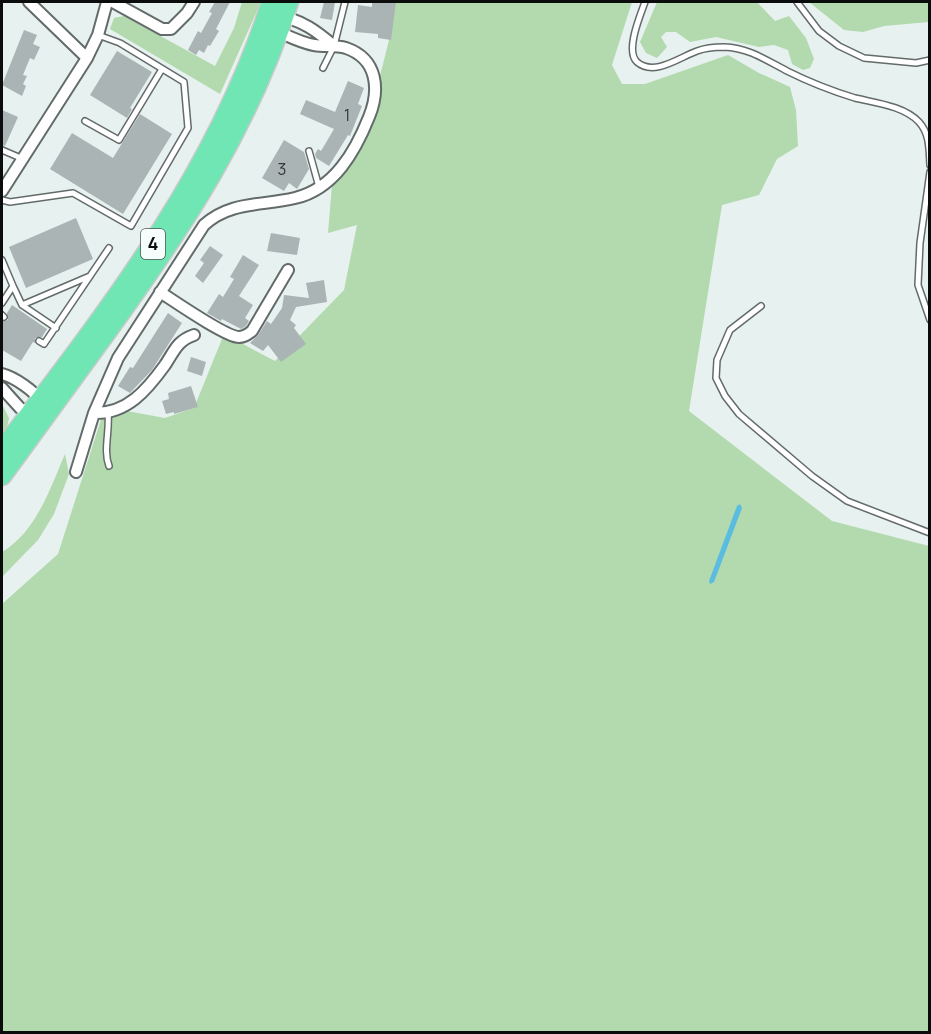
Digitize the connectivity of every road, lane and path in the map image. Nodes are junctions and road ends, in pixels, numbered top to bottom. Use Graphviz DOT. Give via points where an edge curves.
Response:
graph roads {
  1 [pos="29,2"];
  2 [pos="107,2"];
  3 [pos="113,2"];
  4 [pos="194,2"];
  5 [pos="345,2"];
  6 [pos="645,2"];
  7 [pos="797,2"];
  8 [pos="278,14"];
  9 [pos="98,36"];
  10 [pos="334,46"];
  11 [pos="87,58"];
  12 [pos="930,60"];
  13 [pos="323,68"];
  14 [pos="162,69"];
  15 [pos="85,121"];
  16 [pos="2,150"];
  17 [pos="309,151"];
  18 [pos="23,159"];
  19 [pos="930,165"];
  20 [pos="930,172"];
  21 [pos="319,187"];
  22 [pos="2,191"];
  23 [pos="2,200"];
  24 [pos="109,248"];
  25 [pos="2,260"];
  26 [pos="288,270"];
  27 [pos="90,276"];
  28 [pos="13,286"];
  29 [pos="160,292"];
  30 [pos="2,303"];
  31 [pos="22,305"];
  32 [pos="761,306"];
  33 [pos="930,320"];
  34 [pos="56,328"];
  35 [pos="194,334"];
  36 [pos="39,341"];
  37 [pos="2,374"];
  38 [pos="2,388"];
  39 [pos="38,410"];
  40 [pos="94,413"];
  41 [pos="108,413"];
  42 [pos="2,450"];
  43 [pos="109,466"];
  44 [pos="76,472"];
  45 [pos="2,476"];
  46 [pos="930,533"];
  1 -- 11 [label="street"];
  2 -- 9 [label="street"];
  3 -- 4 [label="street" via="162,29 171,29"];
  5 -- 10 [label="lane"];
  6 -- 19 [label="lane" via="632,45 637,62 658,67 698,51 736,47 839,93 902,110 919,122 929,141"];
  7 -- 12 [label="lane" via="819,31 864,58 916,63"];
  8 -- 10 [label="street" via="319,33"];
  8 -- 10 [label="street" via="314,45"];
  8 -- 39 [label="highway, 4" via="265,72 211,178 147,277"];
  9 -- 11 [label="street"];
  9 -- 14 [label="lane" via="120,43"];
  10 -- 13 [label="lane"];
  10 -- 21 [label="street" via="347,49 364,61 372,71 376,87 373,108 355,147 336,175"];
  11 -- 18 [label="street"];
  14 -- 15 [label="lane" via="118,140"];
  14 -- 23 [label="lane" via="184,82 188,128 131,226 73,193"];
  16 -- 18 [label="lane"];
  17 -- 21 [label="lane"];
  18 -- 22 [label="street"];
  20 -- 33 [label="lane" via="918,285"];
  21 -- 29 [label="street" via="295,198 232,208 211,219"];
  24 -- 27 [label="lane"];
  25 -- 28 [label="lane"];
  26 -- 29 [label="street" via="252,330 243,337 225,332"];
  27 -- 31 [label="lane"];
  27 -- 34 [label="lane"];
  28 -- 30 [label="lane"];
  28 -- 31 [label="lane"];
  29 -- 40 [label="street" via="118,358"];
  31 -- 34 [label="lane"];
  32 -- 46 [label="lane" via="730,330 717,360 716,378 725,396 739,414 847,501"];
  34 -- 36 [label="lane" via="44,344"];
  35 -- 41 [label="street" via="182,339 143,393 123,408"];
  37 -- 39 [label="street"];
  38 -- 39 [label="street" via="20,408"];
  39 -- 42 [label="highway, 4"];
  39 -- 45 [label="highway, 4"];
  40 -- 41 [label="street"];
  40 -- 44 [label="street"];
  41 -- 43 [label="lane" via="105,456"];
}
